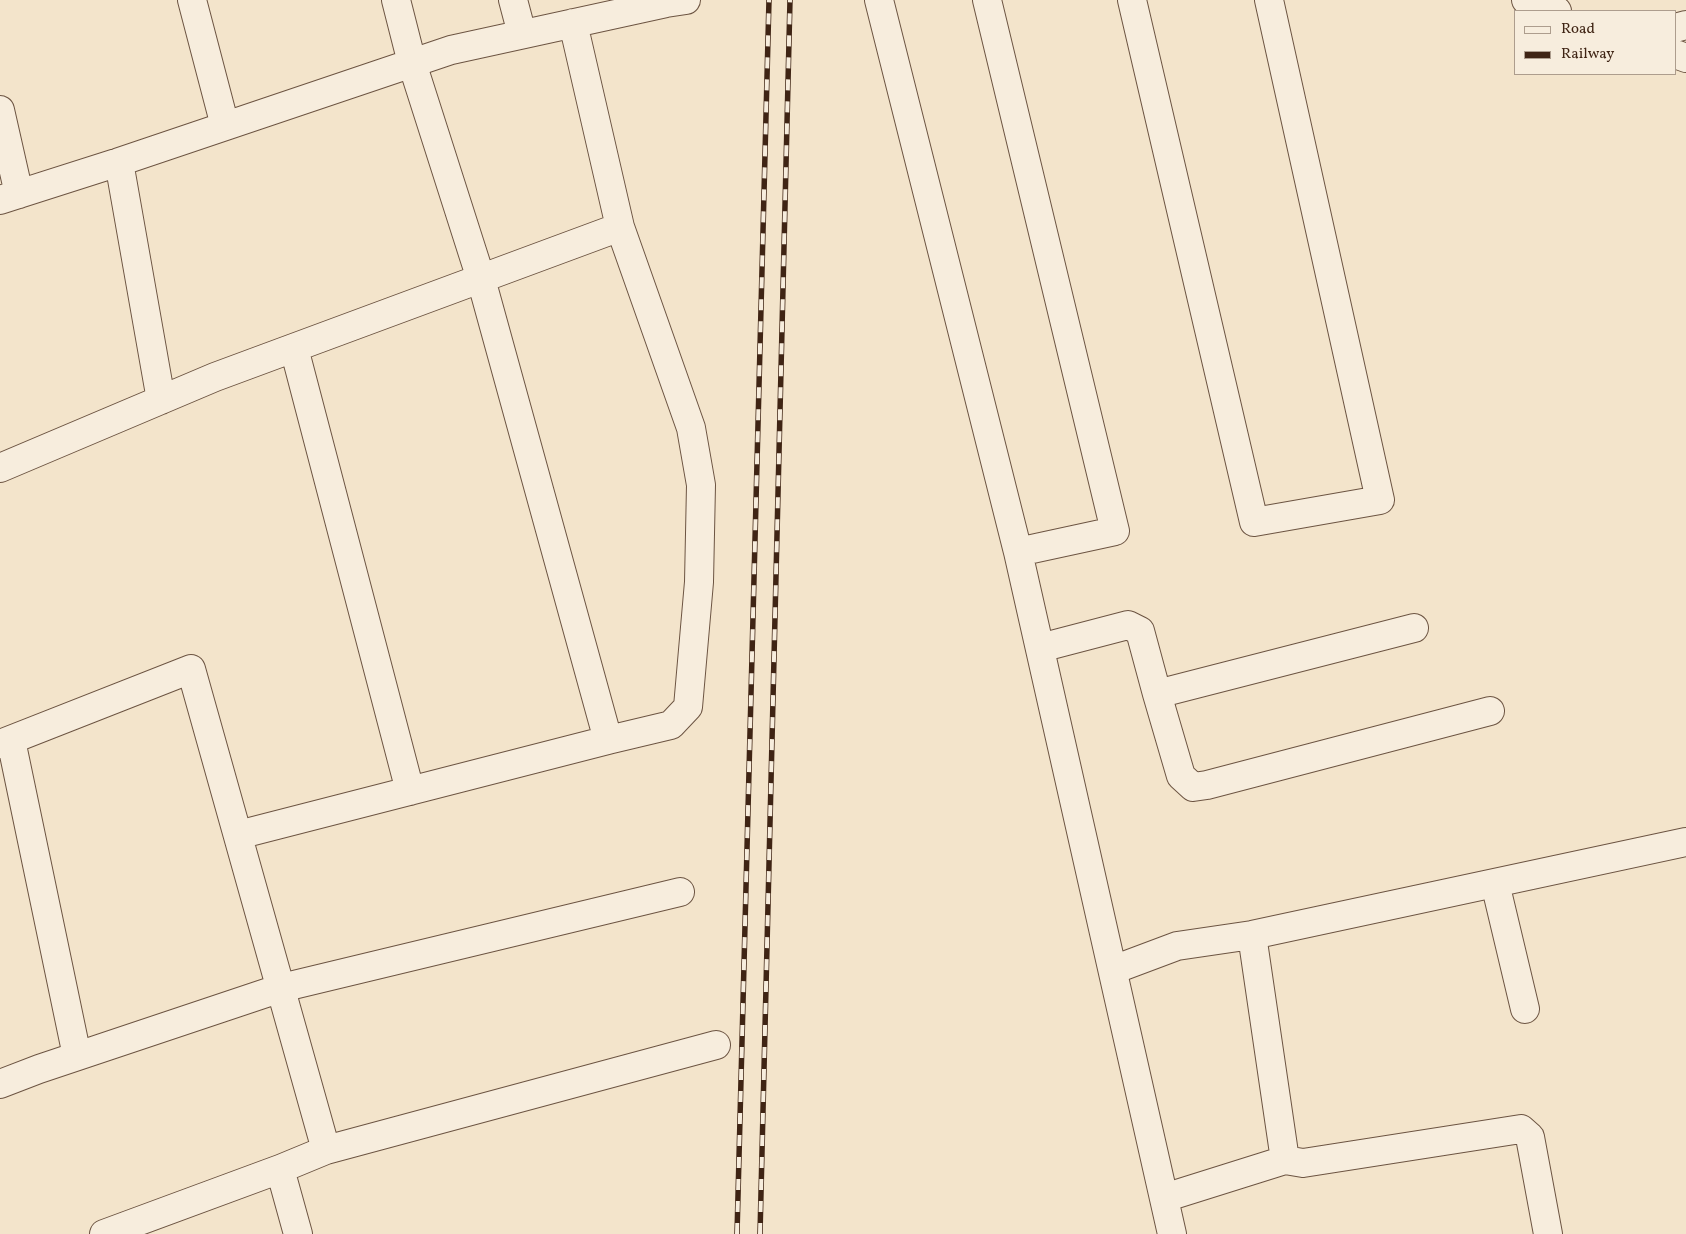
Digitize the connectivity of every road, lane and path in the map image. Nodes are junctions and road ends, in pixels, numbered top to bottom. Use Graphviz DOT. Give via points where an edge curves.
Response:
graph roads {
  1 [pos="192,0"];
  2 [pos="396,0"];
  3 [pos="513,0"];
  4 [pos="879,0"];
  5 [pos="987,0"];
  6 [pos="1132,0"];
  7 [pos="1269,0"];
  8 [pos="1526,0"];
  9 [pos="673,1"];
  10 [pos="1554,10"];
  11 [pos="573,23"];
  12 [pos="522,34"];
  13 [pos="412,63"];
  14 [pos="0,110"];
  15 [pos="226,126"];
  16 [pos="119,162"];
  17 [pos="10,197"];
  18 [pos="620,227"];
  19 [pos="481,279"];
  20 [pos="294,348"];
  21 [pos="161,400"];
  22 [pos="0,468"];
  23 [pos="1018,552"];
  24 [pos="1414,628"];
  25 [pos="1040,648"];
  26 [pos="1157,694"];
  27 [pos="1490,711"];
  28 [pos="608,740"];
  29 [pos="6,742"];
  30 [pos="410,791"];
  31 [pos="238,835"];
  32 [pos="1686,842"];
  33 [pos="1495,882"];
  34 [pos="680,892"];
  35 [pos="1252,935"];
  36 [pos="1113,970"];
  37 [pos="281,988"];
  38 [pos="1525,1009"];
  39 [pos="716,1045"];
  40 [pos="77,1056"];
  41 [pos="0,1084"];
  42 [pos="326,1150"];
  43 [pos="1285,1160"];
  44 [pos="280,1169"];
  45 [pos="1164,1198"];
  46 [pos="104,1234"];
  47 [pos="298,1234"];
  48 [pos="1172,1234"];
  49 [pos="1548,1234"];
  1 -- 15 [label="street"];
  2 -- 13 [label="street"];
  3 -- 12 [label="street"];
  4 -- 23 [label="street"];
  5 -- 23 [label="street" via="1115,531"];
  6 -- 7 [label="street" via="1254,522 1380,500"];
  8 -- 10 [label="street"];
  9 -- 11 [label="street"];
  11 -- 12 [label="street"];
  11 -- 18 [label="street"];
  12 -- 13 [label="street" via="451,50"];
  13 -- 15 [label="street"];
  13 -- 19 [label="street"];
  14 -- 17 [label="street"];
  15 -- 16 [label="street"];
  16 -- 17 [label="street"];
  16 -- 21 [label="street"];
  18 -- 19 [label="street"];
  18 -- 28 [label="street" via="690,428 701,485 699,573 688,707 671,725"];
  19 -- 20 [label="street"];
  19 -- 28 [label="street"];
  20 -- 21 [label="street"];
  20 -- 30 [label="street"];
  21 -- 22 [label="street"];
  23 -- 25 [label="street"];
  24 -- 26 [label="street"];
  25 -- 26 [label="street" via="1128,625 1140,631"];
  25 -- 36 [label="street"];
  26 -- 27 [label="street" via="1181,776 1193,787"];
  28 -- 30 [label="street"];
  29 -- 31 [label="street" via="191,669"];
  29 -- 40 [label="street"];
  30 -- 31 [label="street"];
  31 -- 37 [label="street"];
  32 -- 33 [label="street"];
  33 -- 35 [label="street"];
  33 -- 38 [label="street"];
  34 -- 37 [label="street"];
  35 -- 36 [label="street" via="1177,946"];
  35 -- 43 [label="street"];
  36 -- 45 [label="street"];
  37 -- 40 [label="street"];
  37 -- 42 [label="street"];
  39 -- 42 [label="street"];
  40 -- 41 [label="street"];
  42 -- 44 [label="street"];
  43 -- 45 [label="street"];
  43 -- 49 [label="street" via="1303,1163 1521,1129 1530,1137"];
  44 -- 46 [label="street"];
  44 -- 47 [label="street"];
  45 -- 48 [label="street"];
}
